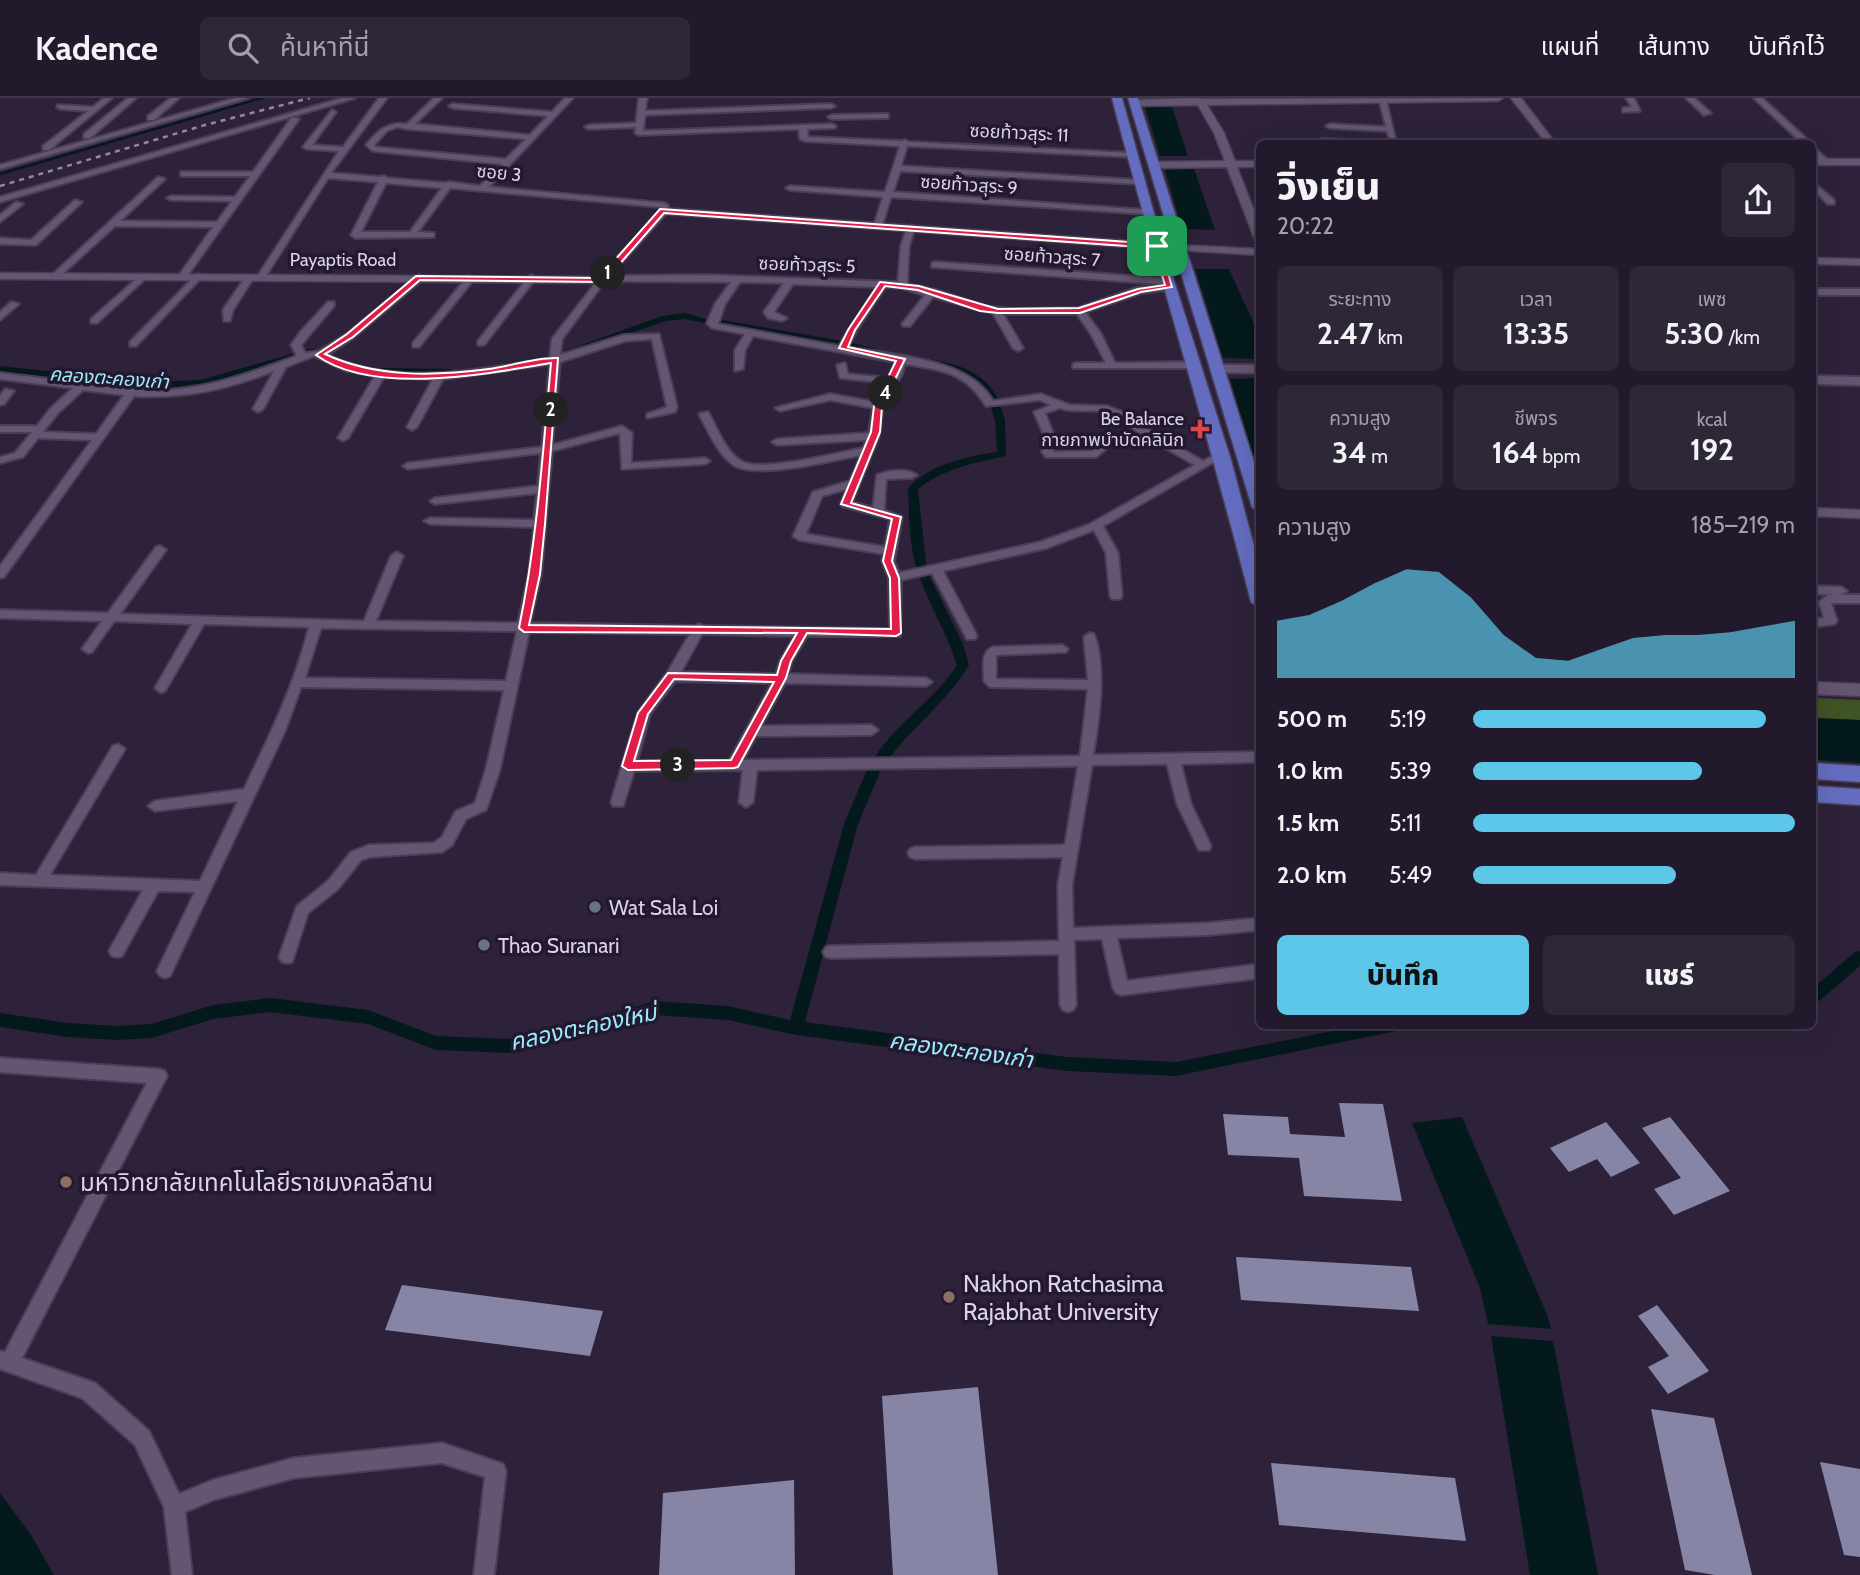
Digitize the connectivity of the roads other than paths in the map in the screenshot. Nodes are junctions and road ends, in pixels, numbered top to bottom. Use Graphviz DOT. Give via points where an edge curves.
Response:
graph roads {
  1 [pos="108,98"];
  2 [pos="132,98"];
  3 [pos="175,98"];
  4 [pos="230,98"];
  5 [pos="244,98"];
  6 [pos="351,98"];
  7 [pos="383,98"];
  8 [pos="438,98"];
  9 [pos="569,98"];
  10 [pos="1117,98"];
  11 [pos="1498,98"];
  12 [pos="1516,98"];
  13 [pos="1630,98"];
  14 [pos="1690,98"];
  15 [pos="1758,98"];
  16 [pos="1134,100"];
  17 [pos="1201,100"];
  18 [pos="1382,100"];
  19 [pos="830,102"];
  20 [pos="453,106"];
  21 [pos="630,106"];
  22 [pos="642,106"];
  23 [pos="61,107"];
  24 [pos="94,109"];
  25 [pos="1626,110"];
  26 [pos="332,112"];
  27 [pos="1707,113"];
  28 [pos="553,114"];
  29 [pos="885,116"];
  30 [pos="152,118"];
  31 [pos="295,119"];
  32 [pos="832,122"];
  33 [pos="640,125"];
  34 [pos="1330,126"];
  35 [pos="408,127"];
  36 [pos="589,127"];
  37 [pos="803,127"];
  38 [pos="1390,129"];
  39 [pos="87,136"];
  40 [pos="532,136"];
  41 [pos="833,139"];
  42 [pos="1392,140"];
  43 [pos="1549,140"];
  44 [pos="1804,140"];
  45 [pos="905,142"];
  46 [pos="46,148"];
  47 [pos="344,149"];
  48 [pos="1816,152"];
  49 [pos="1132,155"];
  50 [pos="509,162"];
  51 [pos="1816,162"];
  52 [pos="1825,162"];
  53 [pos="1860,162"];
  54 [pos="1230,164"];
  55 [pos="1256,164"];
  56 [pos="0,165"];
  57 [pos="1154,165"];
  58 [pos="896,168"];
  59 [pos="184,174"];
  60 [pos="254,174"];
  61 [pos="326,174"];
  62 [pos="161,178"];
  63 [pos="384,178"];
  64 [pos="1139,182"];
  65 [pos="449,184"];
  66 [pos="484,187"];
  67 [pos="1816,187"];
  68 [pos="790,188"];
  69 [pos="888,195"];
  70 [pos="171,198"];
  71 [pos="237,199"];
  72 [pos="0,200"];
  73 [pos="78,202"];
  74 [pos="1831,202"];
  75 [pos="19,204"];
  76 [pos="1256,209"];
  77 [pos="1247,210"];
  78 [pos="663,211"];
  79 [pos="1147,212"];
  80 [pos="0,219"];
  81 [pos="112,223"];
  82 [pos="218,225"];
  83 [pos="878,225"];
  84 [pos="911,228"];
  85 [pos="1256,231"];
  86 [pos="412,235"];
  87 [pos="431,235"];
  88 [pos="0,242"];
  89 [pos="1157,246"];
  90 [pos="1178,248"];
  91 [pos="1256,252"];
  92 [pos="1816,261"];
  93 [pos="1860,262"];
  94 [pos="935,265"];
  95 [pos="0,276"];
  96 [pos="55,276"];
  97 [pos="142,277"];
  98 [pos="182,277"];
  99 [pos="197,277"];
  100 [pos="255,277"];
  101 [pos="419,278"];
  102 [pos="471,278"];
  103 [pos="532,278"];
  104 [pos="603,279"];
  105 [pos="737,279"];
  106 [pos="790,280"];
  107 [pos="883,284"];
  108 [pos="1168,284"];
  109 [pos="902,285"];
  110 [pos="932,292"];
  111 [pos="1816,292"];
  112 [pos="1860,292"];
  113 [pos="14,304"];
  114 [pos="331,304"];
  115 [pos="998,311"];
  116 [pos="1080,311"];
  117 [pos="0,317"];
  118 [pos="782,318"];
  119 [pos="227,319"];
  120 [pos="94,321"];
  121 [pos="907,324"];
  122 [pos="750,333"];
  123 [pos="481,343"];
  124 [pos="133,344"];
  125 [pos="416,345"];
  126 [pos="843,348"];
  127 [pos="1018,348"];
  128 [pos="317,354"];
  129 [pos="302,357"];
  130 [pos="901,359"];
  131 [pos="555,360"];
  132 [pos="283,363"];
  133 [pos="1111,364"];
  134 [pos="842,365"];
  135 [pos="1076,366"];
  136 [pos="1195,367"];
  137 [pos="738,369"];
  138 [pos="1218,369"];
  139 [pos="1256,369"];
  140 [pos="381,374"];
  141 [pos="0,376"];
  142 [pos="439,376"];
  143 [pos="12,377"];
  144 [pos="1816,380"];
  145 [pos="893,381"];
  146 [pos="1859,381"];
  147 [pos="83,385"];
  148 [pos="4,391"];
  149 [pos="131,393"];
  150 [pos="0,402"];
  151 [pos="1060,405"];
  152 [pos="878,406"];
  153 [pos="780,408"];
  154 [pos="258,409"];
  155 [pos="704,414"];
  156 [pos="651,416"];
  157 [pos="412,428"];
  158 [pos="0,429"];
  159 [pos="38,432"];
  160 [pos="1150,435"];
  161 [pos="100,436"];
  162 [pos="874,436"];
  163 [pos="343,438"];
  164 [pos="777,442"];
  165 [pos="548,449"];
  166 [pos="868,450"];
  167 [pos="1221,455"];
  168 [pos="0,460"];
  169 [pos="705,461"];
  170 [pos="1202,464"];
  171 [pos="408,466"];
  172 [pos="912,475"];
  173 [pos="1227,478"];
  174 [pos="1256,478"];
  175 [pos="854,483"];
  176 [pos="544,489"];
  177 [pos="435,501"];
  178 [pos="878,512"];
  179 [pos="1816,512"];
  180 [pos="1860,514"];
  181 [pos="430,521"];
  182 [pos="541,524"];
  183 [pos="1096,524"];
  184 [pos="160,550"];
  185 [pos="890,551"];
  186 [pos="397,556"];
  187 [pos="936,569"];
  188 [pos="0,574"];
  189 [pos="895,578"];
  190 [pos="1256,587"];
  191 [pos="1816,590"];
  192 [pos="1860,592"];
  193 [pos="1116,596"];
  194 [pos="1860,599"];
  195 [pos="0,614"];
  196 [pos="113,617"];
  197 [pos="200,620"];
  198 [pos="316,623"];
  199 [pos="1816,623"];
  200 [pos="368,625"];
  201 [pos="524,628"];
  202 [pos="699,628"];
  203 [pos="804,630"];
  204 [pos="971,636"];
  205 [pos="1090,637"];
  206 [pos="88,649"];
  207 [pos="1062,649"];
  208 [pos="672,676"];
  209 [pos="781,678"];
  210 [pos="296,682"];
  211 [pos="926,682"];
  212 [pos="1095,685"];
  213 [pos="511,686"];
  214 [pos="161,688"];
  215 [pos="1816,688"];
  216 [pos="1860,690"];
  217 [pos="872,730"];
  218 [pos="753,731"];
  219 [pos="118,749"];
  220 [pos="1256,757"];
  221 [pos="1173,760"];
  222 [pos="1083,762"];
  223 [pos="734,764"];
  224 [pos="751,764"];
  225 [pos="628,766"];
  226 [pos="1816,771"];
  227 [pos="1860,774"];
  228 [pos="1816,791"];
  229 [pos="249,794"];
  230 [pos="1860,797"];
  231 [pos="618,802"];
  232 [pos="746,802"];
  233 [pos="155,806"];
  234 [pos="1204,846"];
  235 [pos="1072,851"];
  236 [pos="915,853"];
  237 [pos="0,878"];
  238 [pos="40,880"];
  239 [pos="153,884"];
  240 [pos="205,887"];
  241 [pos="1256,923"];
  242 [pos="1108,932"];
  243 [pos="1067,940"];
  244 [pos="117,951"];
  245 [pos="831,951"];
  246 [pos="287,957"];
  247 [pos="165,971"];
  248 [pos="1256,971"];
  249 [pos="1068,1005"];
  250 [pos="0,1065"];
  251 [pos="5,1361"];
  252 [pos="174,1506"];
  253 [pos="182,1575"];
  254 [pos="484,1575"];
  1 -- 24 [label="street"];
  2 -- 39 [label="street"];
  3 -- 30 [label="street"];
  4 -- 30 [label="street"];
  5 -- 56 [label="street"];
  6 -- 72 [label="street"];
  7 -- 47 [label="street"];
  8 -- 35 [label="street"];
  9 -- 28 [label="street"];
  10 -- 49 [label="main road"];
  11 -- 18 [label="street"];
  12 -- 43 [label="street"];
  13 -- 25 [label="street" via="1637,109"];
  14 -- 27 [label="street"];
  15 -- 44 [label="street"];
  16 -- 17 [label="street"];
  16 -- 57 [label="main road"];
  17 -- 18 [label="street"];
  17 -- 54 [label="street"];
  18 -- 38 [label="street"];
  19 -- 22 [label="street"];
  19 -- 32 [label="street"];
  20 -- 28 [label="street"];
  21 -- 22 [label="street"];
  22 -- 33 [label="street"];
  23 -- 24 [label="street"];
  24 -- 46 [label="street"];
  26 -- 47 [label="street" via="307,147"];
  28 -- 40 [label="street"];
  29 -- 32 [label="street"];
  30 -- 39 [label="street"];
  31 -- 60 [label="street"];
  32 -- 37 [label="street"];
  32 -- 41 [label="street"];
  33 -- 36 [label="street"];
  33 -- 37 [label="street" via="639,133"];
  34 -- 38 [label="street"];
  35 -- 40 [label="street"];
  35 -- 50 [label="street" via="384,129 370,145 373,149"];
  37 -- 41 [label="street, ซอยท้าวสุระ 11" via="804,139"];
  38 -- 42 [label="street"];
  39 -- 46 [label="street"];
  40 -- 50 [label="street"];
  41 -- 45 [label="street, ซอยท้าวสุระ 11"];
  45 -- 49 [label="street, ซอยท้าวสุระ 11"];
  45 -- 58 [label="street"];
  46 -- 56 [label="street"];
  47 -- 61 [label="street"];
  48 -- 52 [label="street"];
  49 -- 64 [label="main road"];
  50 -- 66 [label="street"];
  51 -- 52 [label="street"];
  52 -- 53 [label="street"];
  54 -- 55 [label="street"];
  54 -- 57 [label="street"];
  54 -- 77 [label="street"];
  57 -- 90 [label="main road"];
  58 -- 64 [label="street"];
  58 -- 69 [label="street"];
  59 -- 60 [label="street"];
  60 -- 71 [label="street"];
  61 -- 63 [label="street, ซอย 3"];
  61 -- 100 [label="street"];
  62 -- 81 [label="street"];
  63 -- 65 [label="street, ซอย 3"];
  63 -- 86 [label="street" via="355,235"];
  64 -- 79 [label="main road"];
  65 -- 66 [label="street, ซอย 3"];
  65 -- 86 [label="street"];
  66 -- 78 [label="street, ซอย 3" via="664,205"];
  67 -- 74 [label="street"];
  68 -- 69 [label="street, ซอยท้าวสุระ 9"];
  69 -- 79 [label="street, ซอยท้าวสุระ 9"];
  69 -- 83 [label="street"];
  70 -- 71 [label="street"];
  71 -- 82 [label="street"];
  73 -- 88 [label="street" via="33,243"];
  75 -- 80 [label="street"];
  76 -- 77 [label="street"];
  77 -- 85 [label="street"];
  78 -- 83 [label="street"];
  78 -- 104 [label="street"];
  79 -- 89 [label="main road"];
  81 -- 82 [label="street"];
  81 -- 96 [label="street"];
  82 -- 98 [label="street"];
  83 -- 84 [label="street"];
  84 -- 89 [label="street"];
  84 -- 109 [label="street"];
  86 -- 87 [label="street"];
  89 -- 90 [label="main road"];
  89 -- 108 [label="main road"];
  90 -- 91 [label="street"];
  90 -- 138 [label="main road"];
  92 -- 93 [label="street"];
  94 -- 108 [label="street, ซอยท้าวสุระ 7"];
  95 -- 96 [label="street, Payaptis Road"];
  96 -- 97 [label="street, Payaptis Road"];
  97 -- 98 [label="street, Payaptis Road"];
  97 -- 120 [label="street"];
  98 -- 99 [label="street, Payaptis Road"];
  99 -- 100 [label="street, Payaptis Road"];
  99 -- 124 [label="street"];
  100 -- 101 [label="street, Payaptis Road"];
  100 -- 119 [label="street" via="228,310"];
  101 -- 102 [label="street, Payaptis Road"];
  101 -- 128 [label="street" via="350,336"];
  102 -- 103 [label="street, Payaptis Road"];
  102 -- 125 [label="street"];
  103 -- 104 [label="street, Payaptis Road"];
  103 -- 123 [label="street"];
  104 -- 105 [label="street, ซอยท้าวสุระ 5"];
  104 -- 131 [label="street" via="557,340"];
  105 -- 106 [label="street, ซอยท้าวสุระ 5"];
  105 -- 122 [label="street" via="712,323"];
  106 -- 107 [label="street, ซอยท้าวสุระ 5"];
  106 -- 118 [label="street" via="769,312"];
  107 -- 109 [label="street, ซอยท้าวสุระ 5"];
  107 -- 126 [label="street"];
  108 -- 116 [label="street, ซอยท้าวสุระ 5"];
  108 -- 136 [label="main road"];
  109 -- 110 [label="street, ซอยท้าวสุระ 5"];
  110 -- 115 [label="street, ซอยท้าวสุระ 5"];
  110 -- 121 [label="street"];
  111 -- 112 [label="street"];
  113 -- 117 [label="street"];
  114 -- 129 [label="street" via="296,345"];
  115 -- 116 [label="street, ซอยท้าวสุระ 5"];
  115 -- 127 [label="street"];
  116 -- 133 [label="street"];
  122 -- 126 [label="street"];
  122 -- 137 [label="street" via="740,350"];
  126 -- 130 [label="street"];
  128 -- 129 [label="street"];
  128 -- 140 [label="street" via="347,368"];
  129 -- 132 [label="street"];
  130 -- 145 [label="street"];
  130 -- 151 [label="street" via="945,368 973,380 990,404 1041,397"];
  131 -- 142 [label="street"];
  131 -- 156 [label="street" via="624,338 656,336 672,407"];
  131 -- 165 [label="street"];
  132 -- 149 [label="street" via="199,391"];
  132 -- 154 [label="street"];
  133 -- 135 [label="street"];
  133 -- 136 [label="street"];
  134 -- 145 [label="street" via="843,376"];
  136 -- 138 [label="main road"];
  136 -- 167 [label="main road"];
  138 -- 139 [label="main road"];
  138 -- 174 [label="main road"];
  140 -- 142 [label="street"];
  140 -- 163 [label="street"];
  141 -- 143 [label="street"];
  142 -- 157 [label="street"];
  143 -- 147 [label="street"];
  143 -- 148 [label="street"];
  144 -- 146 [label="main road"];
  145 -- 152 [label="street"];
  147 -- 149 [label="street"];
  147 -- 159 [label="street"];
  148 -- 150 [label="street"];
  149 -- 161 [label="street"];
  151 -- 160 [label="street" via="1103,408"];
  151 -- 160 [label="street" via="1040,411 1050,456 1096,454 1108,442"];
  152 -- 153 [label="street" via="831,397"];
  152 -- 162 [label="street"];
  155 -- 166 [label="street" via="741,466 775,467"];
  158 -- 159 [label="street"];
  159 -- 161 [label="street"];
  159 -- 168 [label="street" via="19,455"];
  160 -- 170 [label="street"];
  161 -- 188 [label="street"];
  162 -- 164 [label="street"];
  162 -- 166 [label="street"];
  165 -- 169 [label="street" via="624,429 626,467"];
  165 -- 171 [label="street"];
  165 -- 176 [label="street"];
  166 -- 175 [label="street"];
  167 -- 170 [label="street"];
  167 -- 173 [label="main road"];
  170 -- 183 [label="street"];
  172 -- 178 [label="street" via="881,477"];
  173 -- 174 [label="main road"];
  173 -- 190 [label="main road"];
  175 -- 178 [label="street" via="846,504"];
  175 -- 185 [label="street" via="818,494 799,536"];
  176 -- 177 [label="street"];
  176 -- 182 [label="street"];
  178 -- 185 [label="street" via="896,517"];
  179 -- 180 [label="street"];
  181 -- 182 [label="street"];
  182 -- 201 [label="street"];
  183 -- 187 [label="street" via="1043,545"];
  183 -- 193 [label="street" via="1112,553"];
  184 -- 196 [label="street"];
  185 -- 189 [label="street" via="888,561"];
  186 -- 200 [label="street"];
  187 -- 189 [label="street"];
  187 -- 204 [label="street"];
  189 -- 203 [label="street" via="896,633"];
  191 -- 192 [label="street"];
  194 -- 199 [label="street" via="1828,599 1831,621"];
  195 -- 196 [label="street"];
  196 -- 197 [label="street"];
  196 -- 206 [label="street"];
  197 -- 198 [label="street"];
  197 -- 214 [label="street"];
  198 -- 200 [label="street"];
  198 -- 210 [label="street"];
  200 -- 201 [label="street"];
  201 -- 202 [label="street"];
  201 -- 213 [label="street"];
  202 -- 203 [label="street"];
  202 -- 208 [label="street"];
  203 -- 209 [label="street"];
  205 -- 212 [label="street"];
  207 -- 212 [label="street" via="993,651 989,681"];
  208 -- 209 [label="street"];
  208 -- 225 [label="street" via="643,713"];
  209 -- 211 [label="street"];
  209 -- 218 [label="street"];
  210 -- 213 [label="street"];
  210 -- 229 [label="street"];
  212 -- 222 [label="street"];
  213 -- 246 [label="street" via="481,806 461,815 447,841 437,848 369,851 356,856 333,885 302,910"];
  215 -- 216 [label="street"];
  217 -- 218 [label="street"];
  218 -- 223 [label="street"];
  219 -- 238 [label="street"];
  220 -- 221 [label="street"];
  221 -- 222 [label="street"];
  221 -- 234 [label="street" via="1184,804"];
  222 -- 224 [label="street"];
  222 -- 235 [label="street"];
  223 -- 224 [label="street"];
  223 -- 225 [label="street"];
  224 -- 232 [label="street"];
  225 -- 231 [label="street"];
  226 -- 227 [label="main road"];
  228 -- 230 [label="main road"];
  229 -- 233 [label="street"];
  229 -- 240 [label="street"];
  235 -- 236 [label="street"];
  235 -- 243 [label="street" via="1065,885"];
  237 -- 238 [label="street"];
  238 -- 239 [label="street"];
  239 -- 240 [label="street"];
  239 -- 244 [label="street"];
  240 -- 247 [label="street"];
  241 -- 242 [label="street"];
  242 -- 243 [label="street"];
  242 -- 248 [label="street" via="1121,988"];
  243 -- 245 [label="street"];
  243 -- 249 [label="street"];
  250 -- 251 [label="street" via="159,1076"];
  251 -- 252 [label="street" via="88,1390 142,1438"];
  252 -- 253 [label="street"];
  252 -- 254 [label="street" via="294,1468 442,1453 496,1471"];
}
